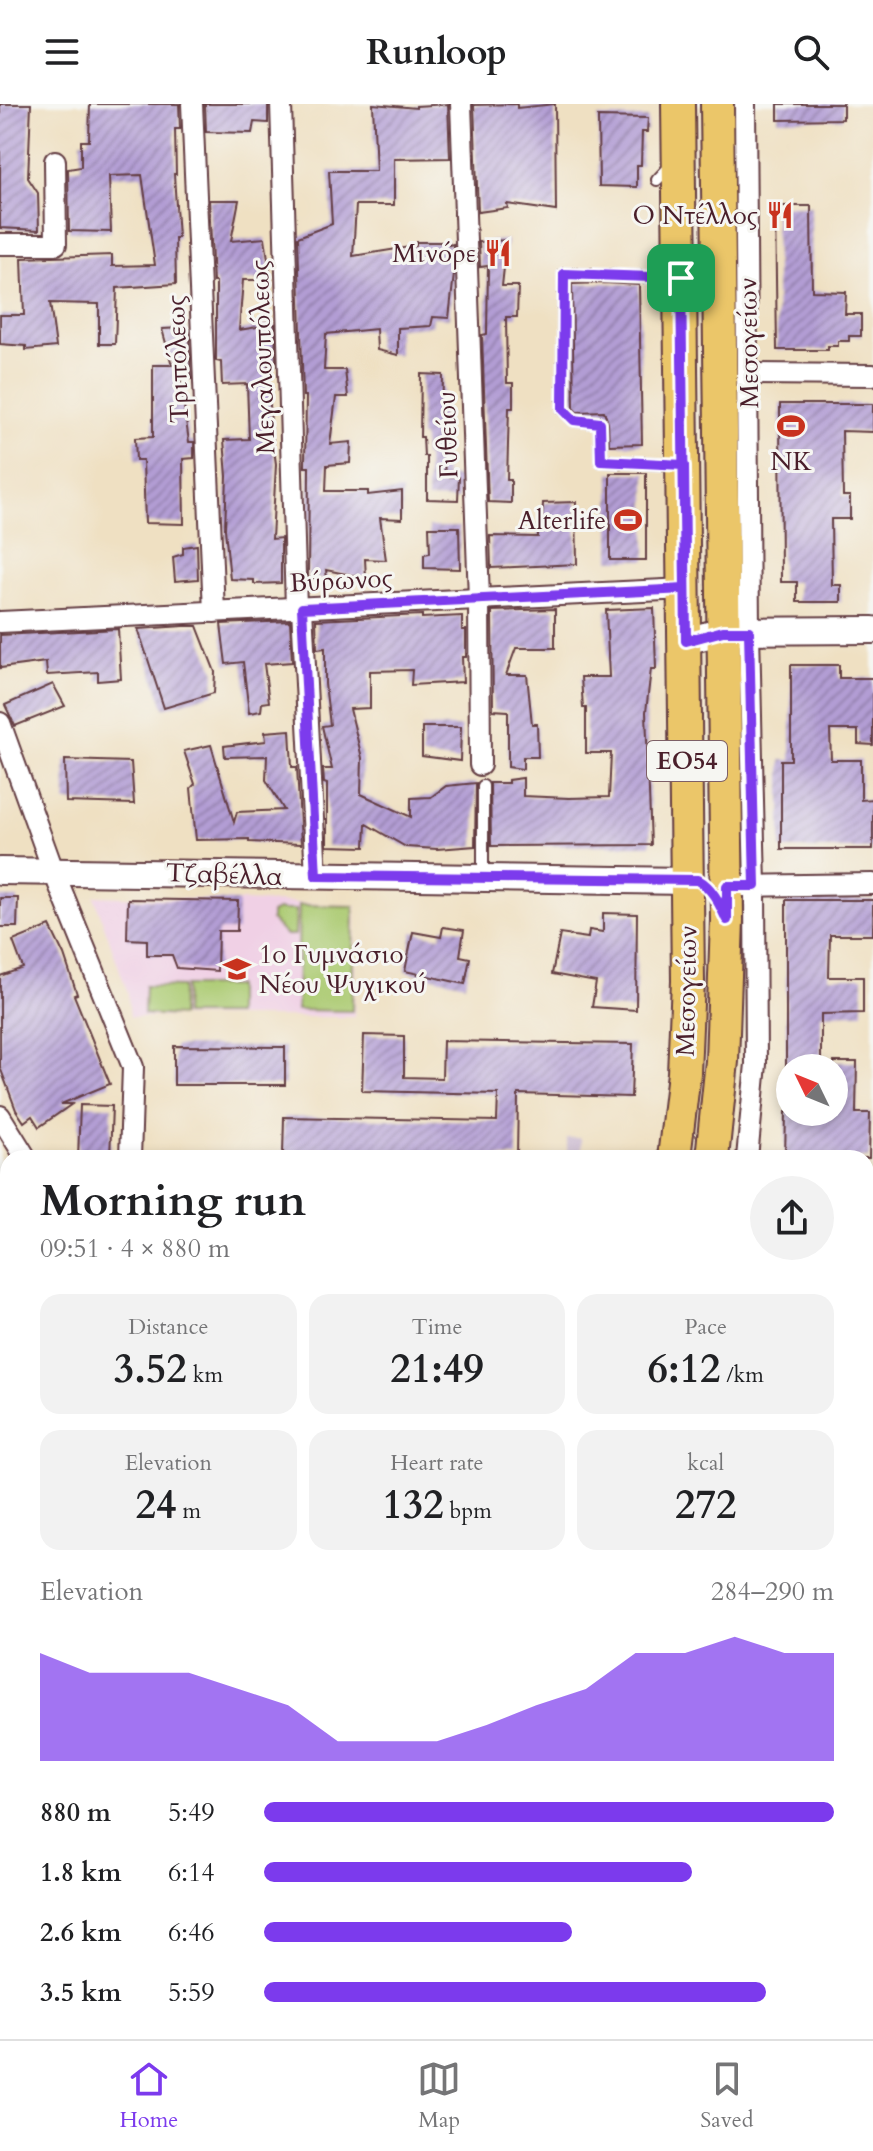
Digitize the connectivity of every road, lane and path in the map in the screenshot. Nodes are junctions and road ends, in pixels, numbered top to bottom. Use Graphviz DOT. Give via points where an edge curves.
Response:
graph roads {
  1 [pos="192,104"];
  2 [pos="281,104"];
  3 [pos="461,104"];
  4 [pos="678,104"];
  5 [pos="696,104"];
  6 [pos="717,104"];
  7 [pos="745,104"];
  8 [pos="717,138"];
  9 [pos="55,161"];
  10 [pos="0,244"];
  11 [pos="681,278"];
  12 [pos="748,374"];
  13 [pos="873,375"];
  14 [pos="684,465"];
  15 [pos="685,589"];
  16 [pos="479,599"];
  17 [pos="299,608"];
  18 [pos="214,612"];
  19 [pos="0,622"];
  20 [pos="873,630"];
  21 [pos="736,640"];
  22 [pos="686,641"];
  23 [pos="873,648"];
  24 [pos="0,723"];
  25 [pos="480,765"];
  26 [pos="483,786"];
  27 [pos="53,870"];
  28 [pos="0,871"];
  29 [pos="316,876"];
  30 [pos="483,878"];
  31 [pos="688,881"];
  32 [pos="873,884"];
  33 [pos="741,886"];
  34 [pos="727,920"];
  35 [pos="0,1116"];
  36 [pos="21,1150"];
  37 [pos="130,1150"];
  38 [pos="675,1150"];
  39 [pos="713,1150"];
  40 [pos="748,1150"];
  1 -- 18 [label="street, Τριπόλεως"];
  2 -- 17 [label="street, Μεγαλουπόλεως"];
  3 -- 16 [label="street, Γυθείου"];
  4 -- 11 [label="main road, Μεσογείων / ΕΟ54" via="668,168"];
  5 -- 8 [label="main road"];
  6 -- 8 [label="main road, Μεσογείων / ΕΟ54"];
  7 -- 12 [label="street, Μεσογείων"];
  8 -- 21 [label="main road, Μεσογείων / ΕΟ54"];
  9 -- 10 [label="street" via="56,244"];
  11 -- 14 [label="main road, Μεσογείων / ΕΟ54"];
  11 -- 14 [label="lane" via="564,274 563,409 574,420 600,423 601,461"];
  12 -- 13 [label="street"];
  12 -- 21 [label="street, Μεσογείων"];
  14 -- 15 [label="main road, Μεσογείων / ΕΟ54"];
  15 -- 16 [label="street, Βύρωνος"];
  15 -- 22 [label="main road, Μεσογείων / ΕΟ54"];
  16 -- 17 [label="street, Βύρωνος"];
  16 -- 25 [label="street, Γυθείου"];
  17 -- 18 [label="street, Βύρωνος"];
  17 -- 29 [label="street, Μεγαλουπόλεως"];
  18 -- 19 [label="street, Βύρωνος"];
  20 -- 21 [label="street"];
  21 -- 22 [label="street"];
  21 -- 23 [label="street"];
  21 -- 33 [label="main road, Μεσογείων / ΕΟ54"];
  22 -- 31 [label="main road, Μεσογείων / ΕΟ54"];
  24 -- 27 [label="street"];
  26 -- 30 [label="lane"];
  27 -- 28 [label="street, Τζαβέλλα"];
  27 -- 29 [label="street, Τζαβέλλα"];
  27 -- 37 [label="street" via="133,1067"];
  29 -- 30 [label="street, Τζαβέλλα"];
  30 -- 31 [label="street, Τζαβέλλα"];
  31 -- 34 [label="main road" via="704,883"];
  31 -- 38 [label="main road, Μεσογείων / ΕΟ54" via="684,1073"];
  32 -- 33 [label="street"];
  33 -- 34 [label="main road, Μεσογείων / ΕΟ54"];
  33 -- 40 [label="street, Μεσογείων" via="756,1064"];
  34 -- 39 [label="main road, Μεσογείων / ΕΟ54"];
  35 -- 36 [label="street"];
}
